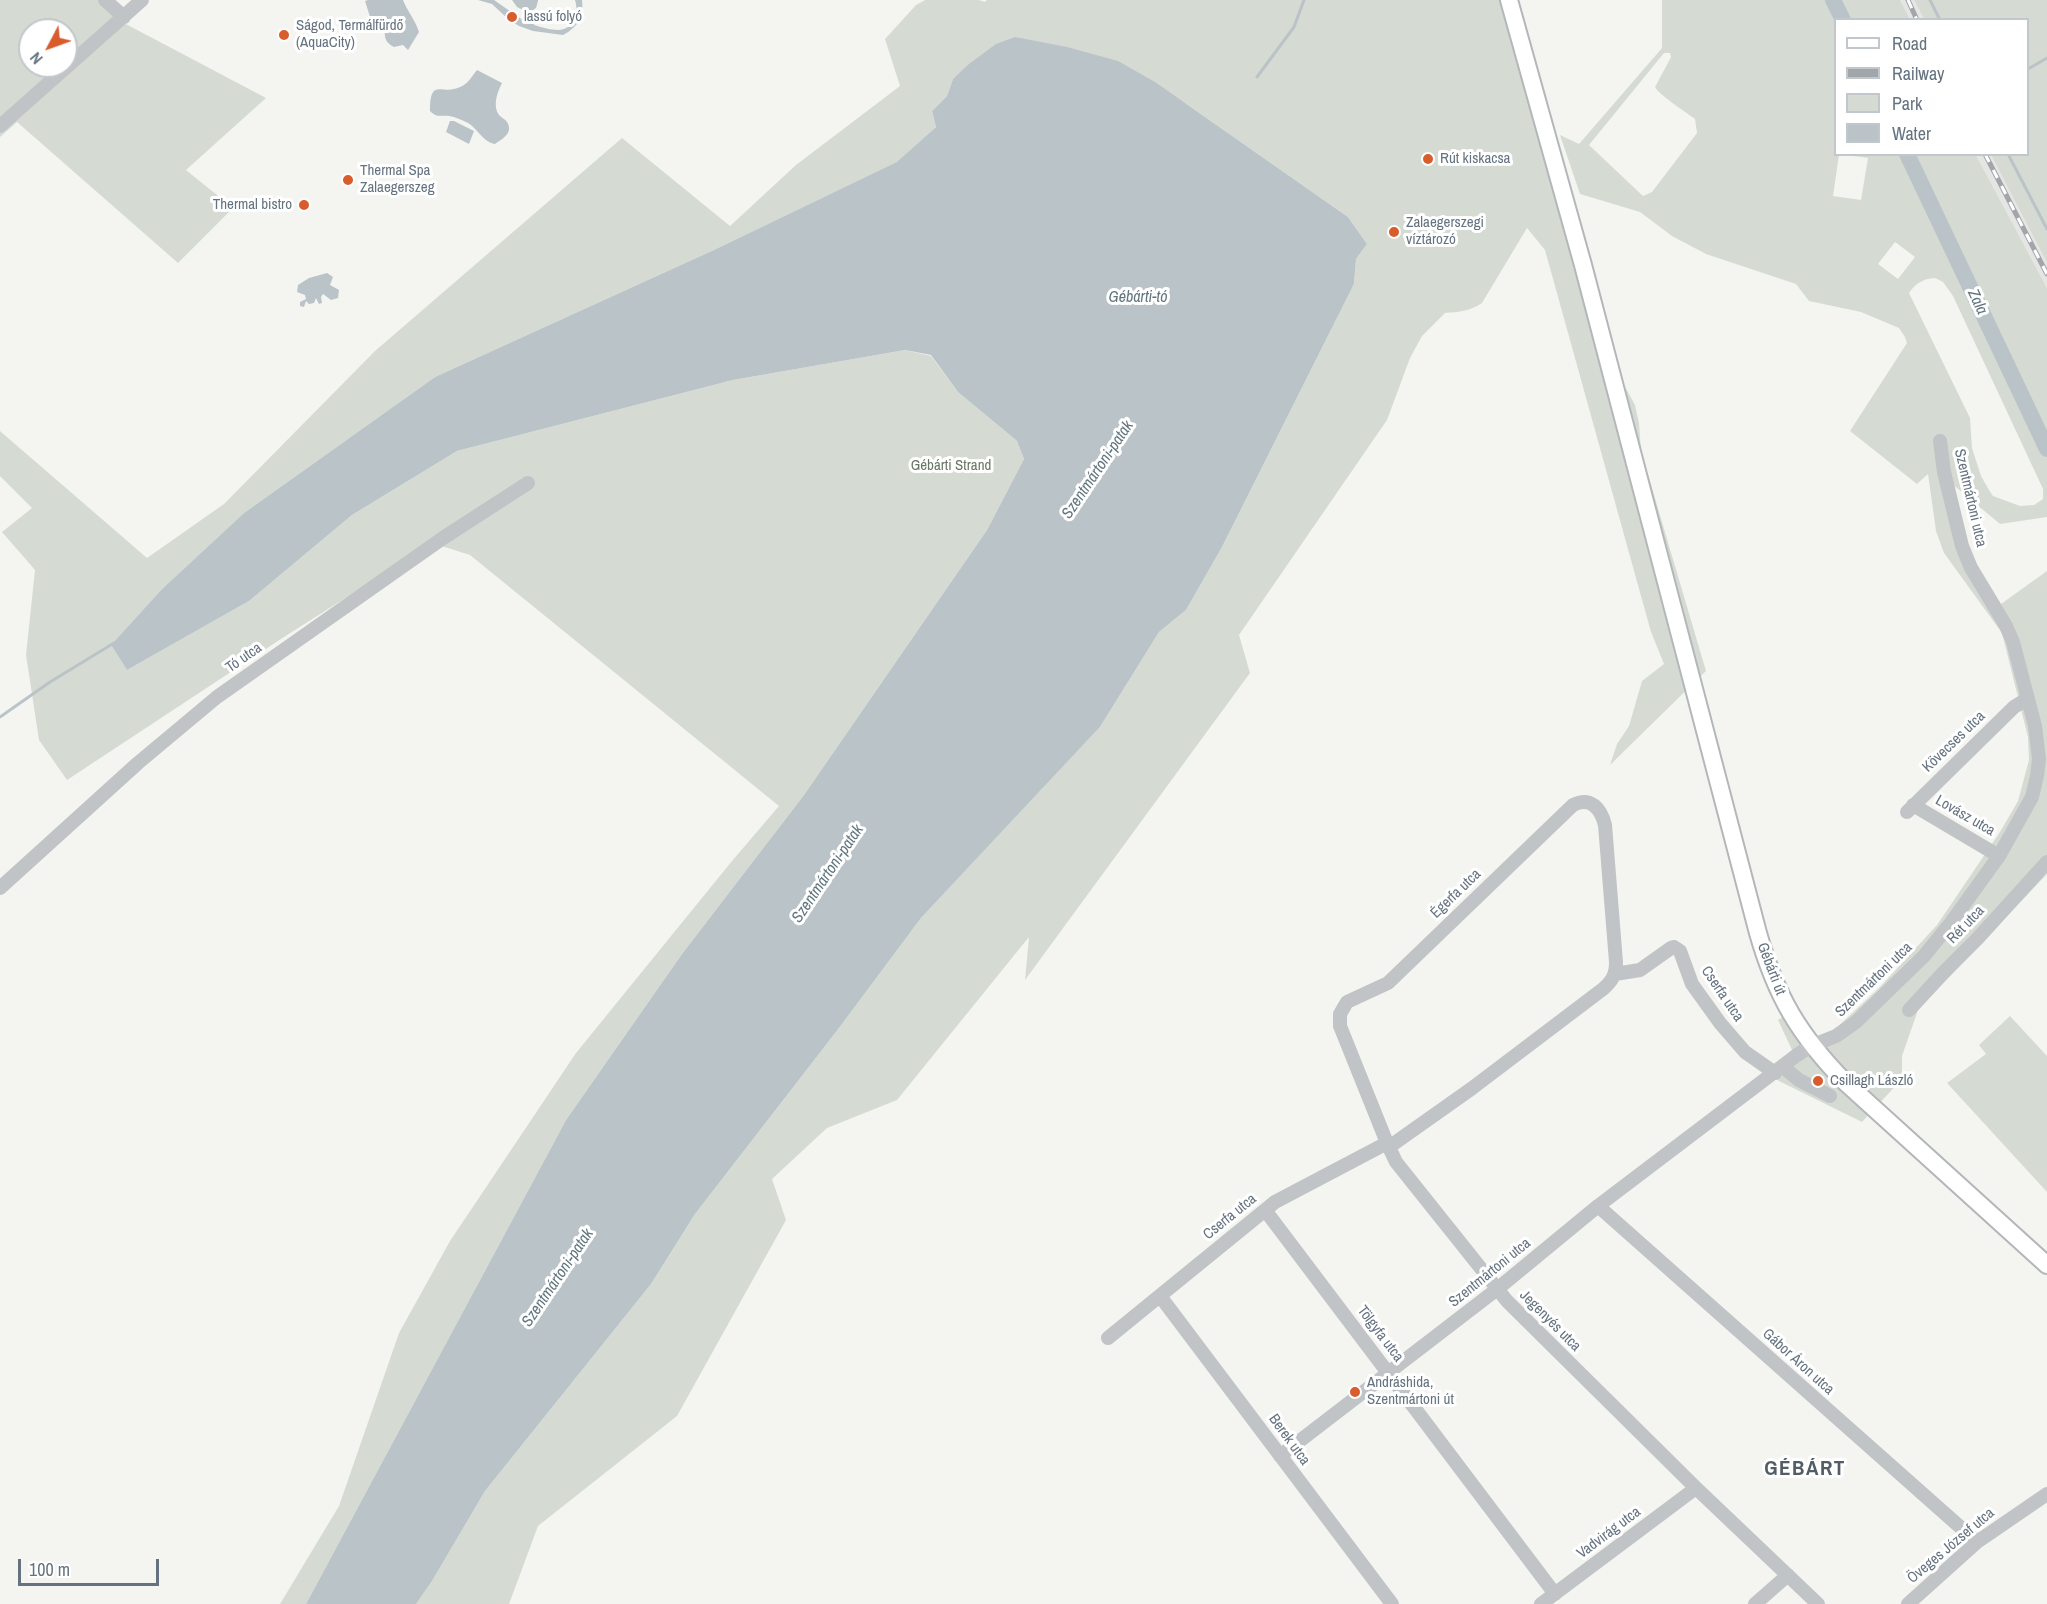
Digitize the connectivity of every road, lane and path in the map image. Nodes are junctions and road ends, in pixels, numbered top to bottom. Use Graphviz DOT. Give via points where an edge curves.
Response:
graph roads {
  1 [pos="105,0"];
  2 [pos="142,0"];
  3 [pos="1509,0"];
  4 [pos="124,17"];
  5 [pos="0,126"];
  6 [pos="1940,441"];
  7 [pos="528,483"];
  8 [pos="2028,699"];
  9 [pos="1910,809"];
  10 [pos="1999,856"];
  11 [pos="2047,862"];
  12 [pos="0,888"];
  13 [pos="1924,956"];
  14 [pos="1942,973"];
  15 [pos="1615,974"];
  16 [pos="1342,1007"];
  17 [pos="1909,1010"];
  18 [pos="1811,1046"];
  19 [pos="1779,1070"];
  20 [pos="1830,1096"];
  21 [pos="1388,1145"];
  22 [pos="1598,1206"];
  23 [pos="1265,1210"];
  24 [pos="2047,1266"];
  25 [pos="1496,1290"];
  26 [pos="1160,1296"];
  27 [pos="1108,1338"];
  28 [pos="1388,1374"];
  29 [pos="1280,1456"];
  30 [pos="1696,1488"];
  31 [pos="2047,1494"];
  32 [pos="1977,1542"];
  33 [pos="1788,1575"];
  34 [pos="1555,1594"];
  35 [pos="1392,1604"];
  36 [pos="1541,1604"];
  37 [pos="1755,1604"];
  38 [pos="1818,1604"];
  39 [pos="1908,1604"];
  1 -- 4 [label="street"];
  2 -- 4 [label="street"];
  3 -- 18 [label="main road, Gébárti út" via="1765,960 1784,1003"];
  4 -- 5 [label="street"];
  6 -- 8 [label="street, Szentmártoni utca" via="1962,546 2013,642"];
  7 -- 12 [label="street, Tó utca" via="217,697"];
  8 -- 9 [label="street, Kövecses utca" via="2014,707"];
  8 -- 10 [label="street, Szentmártoni utca" via="2038,746 2037,776 2032,797"];
  9 -- 10 [label="street, Lovász utca"];
  10 -- 13 [label="street, Szentmártoni utca"];
  11 -- 14 [label="street, Rét utca"];
  13 -- 14 [label="street"];
  13 -- 18 [label="street, Szentmártoni utca" via="1856,1022"];
  14 -- 17 [label="street, Rét utca"];
  15 -- 16 [label="street, Égerfa utca" via="1605,825 1590,802 1578,803 1388,983"];
  15 -- 19 [label="street, Cserfa utca" via="1640,970 1671,948 1677,949 1692,984 1720,1023 1745,1052"];
  15 -- 21 [label="street, Cserfa utca" via="1603,989 1453,1103"];
  16 -- 21 [label="street, Jegenyés utca" via="1340,1026"];
  18 -- 19 [label="street, Szentmártoni utca"];
  18 -- 24 [label="main road, Gébárti út" via="1845,1082"];
  19 -- 20 [label="street"];
  19 -- 22 [label="street, Szentmártoni utca"];
  21 -- 23 [label="street, Cserfa utca"];
  21 -- 25 [label="street, Jegenyés utca" via="1401,1169"];
  22 -- 25 [label="street, Szentmártoni utca"];
  22 -- 32 [label="street, Gábor Áron utca"];
  23 -- 26 [label="street, Cserfa utca"];
  23 -- 28 [label="street, Tölgyfa utca"];
  25 -- 28 [label="street, Szentmártoni utca"];
  25 -- 30 [label="street, Jegenyés utca"];
  26 -- 27 [label="street, Cserfa utca"];
  26 -- 29 [label="street, Berek utca"];
  28 -- 29 [label="street, Szentmártoni utca"];
  28 -- 34 [label="street, Tölgyfa utca"];
  29 -- 35 [label="street, Berek utca"];
  30 -- 33 [label="street, Jegenyés utca"];
  30 -- 34 [label="street, Vadvirág utca"];
  31 -- 32 [label="street, Öveges József utca"];
  32 -- 39 [label="street, Öveges József utca"];
  33 -- 37 [label="street"];
  33 -- 38 [label="street, Jegenyés utca"];
  34 -- 36 [label="street, Vadvirág utca"];
}
